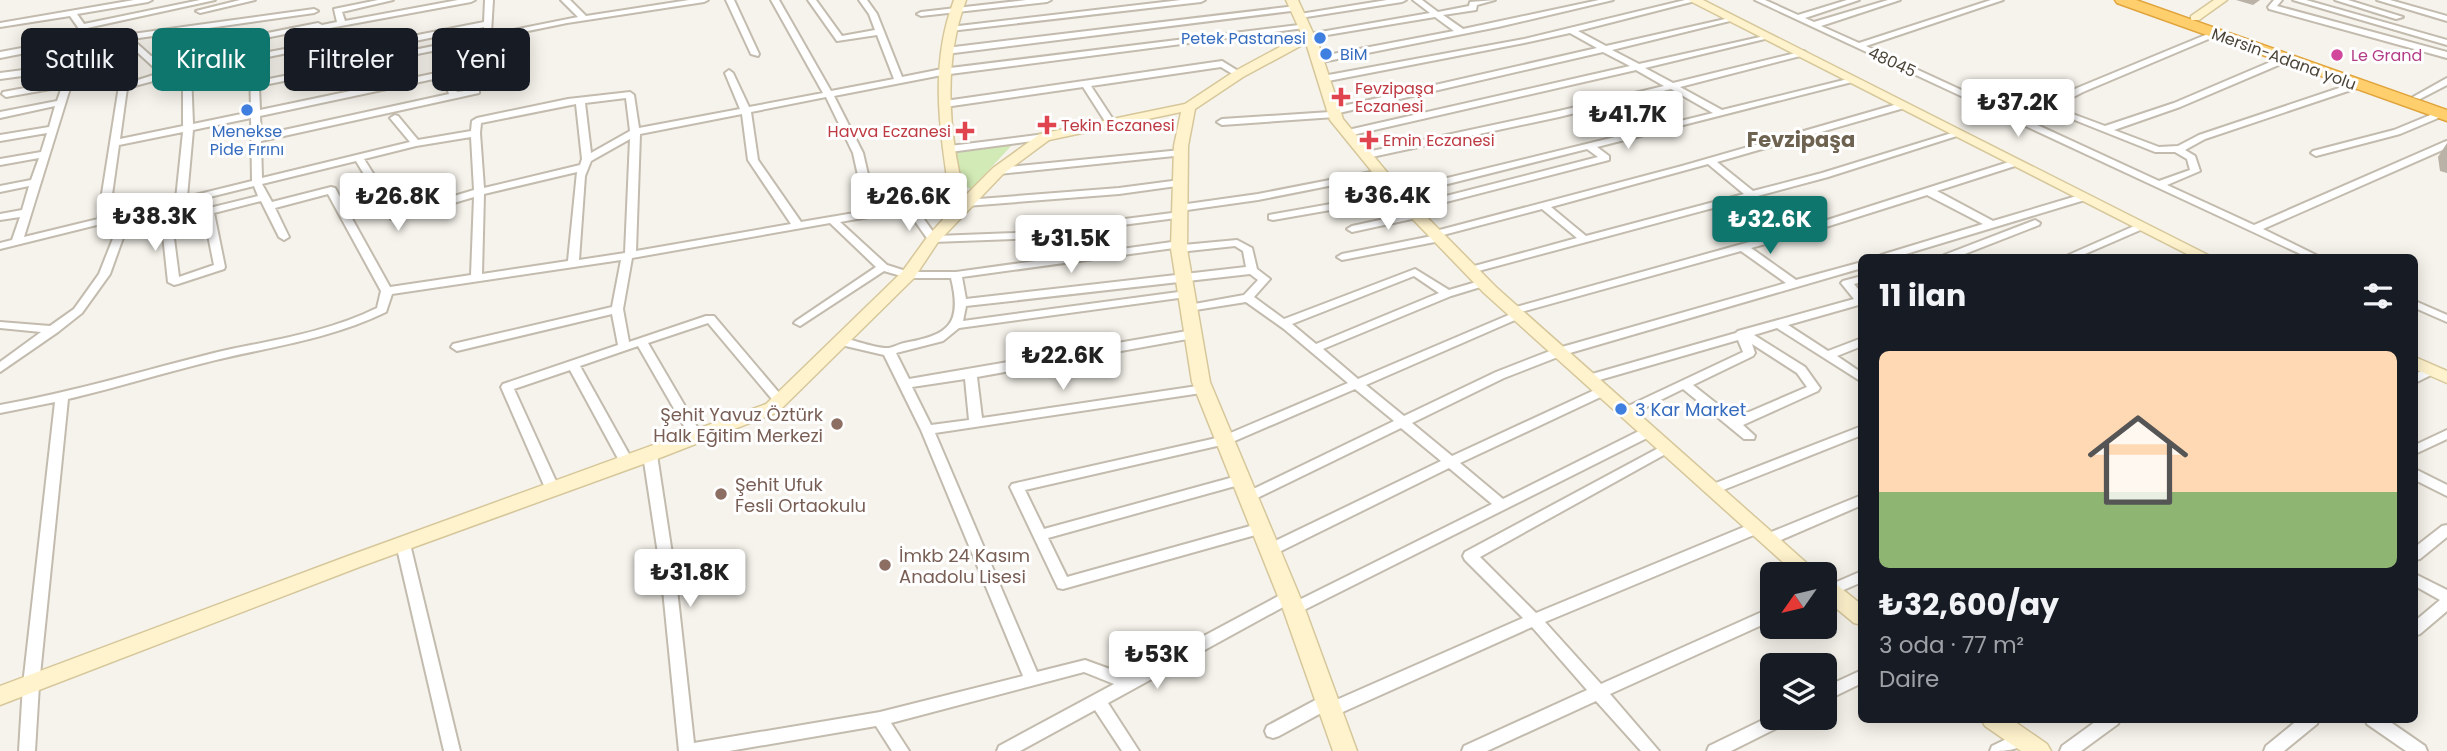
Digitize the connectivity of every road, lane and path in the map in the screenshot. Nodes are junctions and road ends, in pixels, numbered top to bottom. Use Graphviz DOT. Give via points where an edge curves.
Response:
graph roads {
  1 [pos="148,0"];
  2 [pos="211,0"];
  3 [pos="251,0"];
  4 [pos="256,0"];
  5 [pos="311,0"];
  6 [pos="389,0"];
  7 [pos="471,0"];
  8 [pos="489,0"];
  9 [pos="565,0"];
  10 [pos="704,0"];
  11 [pos="730,0"];
  12 [pos="775,0"];
  13 [pos="812,0"];
  14 [pos="863,0"];
  15 [pos="1047,0"];
  16 [pos="1201,0"];
  17 [pos="1402,0"];
  18 [pos="1417,0"];
  19 [pos="1491,0"];
  20 [pos="1609,0"];
  21 [pos="1694,0"];
  22 [pos="1777,0"];
  23 [pos="1855,0"];
  24 [pos="1896,0"];
  25 [pos="1999,0"];
  26 [pos="2122,0"];
  27 [pos="2146,0"];
  28 [pos="2221,0"];
  29 [pos="2278,0"];
  30 [pos="2297,0"];
  31 [pos="2339,0"];
  32 [pos="2381,0"];
  33 [pos="1477,1"];
  34 [pos="1762,2"];
  35 [pos="958,5"];
  36 [pos="168,9"];
  37 [pos="259,9"];
  38 [pos="314,11"];
  39 [pos="73,14"];
  40 [pos="921,14"];
  41 [pos="1436,15"];
  42 [pos="1300,17"];
  43 [pos="2399,17"];
  44 [pos="584,18"];
  45 [pos="1797,18"];
  46 [pos="2195,18"];
  47 [pos="1734,19"];
  48 [pos="2447,19"];
  49 [pos="342,24"];
  50 [pos="488,24"];
  51 [pos="0,25"];
  52 [pos="1814,25"];
  53 [pos="82,27"];
  54 [pos="318,27"];
  55 [pos="488,28"];
  56 [pos="530,28"];
  57 [pos="950,29"];
  58 [pos="1571,30"];
  59 [pos="880,32"];
  60 [pos="1461,32"];
  61 [pos="2215,33"];
  62 [pos="138,35"];
  63 [pos="1769,37"];
  64 [pos="418,38"];
  65 [pos="2447,43"];
  66 [pos="1858,46"];
  67 [pos="138,48"];
  68 [pos="1605,49"];
  69 [pos="946,51"];
  70 [pos="21,52"];
  71 [pos="755,54"];
  72 [pos="1804,54"];
  73 [pos="0,55"];
  74 [pos="2447,55"];
  75 [pos="150,59"];
  76 [pos="2285,59"];
  77 [pos="1317,60"];
  78 [pos="1639,67"];
  79 [pos="942,72"];
  80 [pos="729,73"];
  81 [pos="21,74"];
  82 [pos="1238,74"];
  83 [pos="0,76"];
  84 [pos="432,77"];
  85 [pos="152,78"];
  86 [pos="1323,79"];
  87 [pos="1852,80"];
  88 [pos="899,81"];
  89 [pos="2447,81"];
  90 [pos="1086,84"];
  91 [pos="2357,85"];
  92 [pos="1674,86"];
  93 [pos="23,91"];
  94 [pos="64,91"];
  95 [pos="187,91"];
  96 [pos="256,91"];
  97 [pos="452,91"];
  98 [pos="472,91"];
  99 [pos="6,94"];
  100 [pos="454,95"];
  101 [pos="829,95"];
  102 [pos="2417,97"];
  103 [pos="580,101"];
  104 [pos="60,103"];
  105 [pos="945,104"];
  106 [pos="1901,106"];
  107 [pos="1189,107"];
  108 [pos="746,111"];
  109 [pos="1335,112"];
  110 [pos="1720,113"];
  111 [pos="2445,113"];
  112 [pos="256,114"];
  113 [pos="0,115"];
  114 [pos="395,118"];
  115 [pos="1223,122"];
  116 [pos="1111,124"];
  117 [pos="187,128"];
  118 [pos="51,129"];
  119 [pos="2104,130"];
  120 [pos="635,132"];
  121 [pos="475,133"];
  122 [pos="1348,133"];
  123 [pos="1958,134"];
  124 [pos="1045,136"];
  125 [pos="0,138"];
  126 [pos="255,139"];
  127 [pos="116,143"];
  128 [pos="416,143"];
  129 [pos="2447,144"];
  130 [pos="1589,146"];
  131 [pos="950,149"];
  132 [pos="2179,149"];
  133 [pos="1181,153"];
  134 [pos="2316,153"];
  135 [pos="45,154"];
  136 [pos="1367,155"];
  137 [pos="359,158"];
  138 [pos="1710,161"];
  139 [pos="0,162"];
  140 [pos="586,163"];
  141 [pos="2015,163"];
  142 [pos="999,171"];
  143 [pos="1381,173"];
  144 [pos="37,182"];
  145 [pos="257,183"];
  146 [pos="1181,183"];
  147 [pos="2157,185"];
  148 [pos="0,189"];
  149 [pos="1928,191"];
  150 [pos="479,192"];
  151 [pos="1399,194"];
  152 [pos="1752,195"];
  153 [pos="2084,197"];
  154 [pos="962,200"];
  155 [pos="268,201"];
  156 [pos="181,202"];
  157 [pos="1544,206"];
  158 [pos="910,207"];
  159 [pos="208,211"];
  160 [pos="1180,212"];
  161 [pos="1414,212"];
  162 [pos="24,213"];
  163 [pos="872,214"];
  164 [pos="0,217"];
  165 [pos="1273,217"];
  166 [pos="832,220"];
  167 [pos="103,221"];
  168 [pos="167,221"];
  169 [pos="2035,223"];
  170 [pos="1991,224"];
  171 [pos="798,226"];
  172 [pos="2141,226"];
  173 [pos="1352,229"];
  174 [pos="2254,229"];
  175 [pos="1438,236"];
  176 [pos="284,237"];
  177 [pos="933,239"];
  178 [pos="1585,240"];
  179 [pos="17,242"];
  180 [pos="0,246"];
  181 [pos="1179,247"];
  182 [pos="1743,247"];
  183 [pos="1895,254"];
  184 [pos="1956,254"];
  185 [pos="2075,254"];
  186 [pos="2190,254"];
  187 [pos="2212,254"];
  188 [pos="2308,254"];
  189 [pos="628,255"];
  190 [pos="1342,257"];
  191 [pos="573,264"];
  192 [pos="1858,266"];
  193 [pos="883,267"];
  194 [pos="1471,270"];
  195 [pos="1252,271"];
  196 [pos="908,275"];
  197 [pos="956,275"];
  198 [pos="476,278"];
  199 [pos="1858,280"];
  200 [pos="1483,283"];
  201 [pos="1795,285"];
  202 [pos="387,291"];
  203 [pos="1186,294"];
  204 [pos="1447,294"];
  205 [pos="1858,295"];
  206 [pos="1248,298"];
  207 [pos="1858,301"];
  208 [pos="961,303"];
  209 [pos="2418,305"];
  210 [pos="617,309"];
  211 [pos="1516,313"];
  212 [pos="2447,319"];
  213 [pos="800,323"];
  214 [pos="1777,323"];
  215 [pos="0,325"];
  216 [pos="958,325"];
  217 [pos="1286,326"];
  218 [pos="54,330"];
  219 [pos="1742,333"];
  220 [pos="1193,334"];
  221 [pos="641,341"];
  222 [pos="841,341"];
  223 [pos="1858,344"];
  224 [pos="457,347"];
  225 [pos="624,347"];
  226 [pos="1313,349"];
  227 [pos="889,352"];
  228 [pos="1559,352"];
  229 [pos="1829,355"];
  230 [pos="2418,356"];
  231 [pos="573,365"];
  232 [pos="0,368"];
  233 [pos="2435,370"];
  234 [pos="971,374"];
  235 [pos="1858,375"];
  236 [pos="2418,378"];
  237 [pos="1589,379"];
  238 [pos="904,384"];
  239 [pos="1354,384"];
  240 [pos="1684,384"];
  241 [pos="1204,389"];
  242 [pos="1603,391"];
  243 [pos="62,398"];
  244 [pos="780,401"];
  245 [pos="0,409"];
  246 [pos="1626,412"];
  247 [pos="976,422"];
  248 [pos="1404,422"];
  249 [pos="1734,424"];
  250 [pos="927,429"];
  251 [pos="1648,432"];
  252 [pos="1858,434"];
  253 [pos="2447,434"];
  254 [pos="1749,436"];
  255 [pos="697,437"];
  256 [pos="1225,440"];
  257 [pos="1666,448"];
  258 [pos="2418,448"];
  259 [pos="650,455"];
  260 [pos="1452,461"];
  261 [pos="627,463"];
  262 [pos="2418,476"];
  263 [pos="1245,489"];
  264 [pos="1713,489"];
  265 [pos="553,490"];
  266 [pos="2447,491"];
  267 [pos="1858,502"];
  268 [pos="1502,505"];
  269 [pos="1261,528"];
  270 [pos="1756,528"];
  271 [pos="1040,535"];
  272 [pos="2444,537"];
  273 [pos="1769,539"];
  274 [pos="403,544"];
  275 [pos="1270,550"];
  276 [pos="2418,553"];
  277 [pos="1795,562"];
  278 [pos="1858,578"];
  279 [pos="2418,581"];
  280 [pos="1838,586"];
  281 [pos="1838,598"];
  282 [pos="2447,599"];
  283 [pos="1292,603"];
  284 [pos="1858,614"];
  285 [pos="1760,618"];
  286 [pos="1534,620"];
  287 [pos="2418,626"];
  288 [pos="1858,678"];
  289 [pos="1032,679"];
  290 [pos="1131,684"];
  291 [pos="31,685"];
  292 [pos="1837,689"];
  293 [pos="1600,693"];
  294 [pos="0,696"];
  295 [pos="1098,702"];
  296 [pos="1329,706"];
  297 [pos="880,719"];
  298 [pos="1999,723"];
  299 [pos="2106,723"];
  300 [pos="2300,723"];
  301 [pos="2379,723"];
  302 [pos="1760,728"];
  303 [pos="1273,731"];
  304 [pos="2030,745"];
  305 [pos="1016,748"];
  306 [pos="27,751"];
  307 [pos="452,751"];
  308 [pos="901,751"];
  309 [pos="1131,751"];
  310 [pos="1345,751"];
  311 [pos="1470,751"];
  312 [pos="1651,751"];
  313 [pos="1715,751"];
  314 [pos="1998,751"];
  315 [pos="2068,751"];
  316 [pos="2272,751"];
  317 [pos="2419,751"];
  1 -- 39 [label="street"];
  2 -- 36 [label="street"];
  3 -- 36 [label="street" via="173,17"];
  4 -- 37 [label="street"];
  5 -- 38 [label="street"];
  6 -- 49 [label="street" via="337,11"];
  7 -- 49 [label="street"];
  8 -- 50 [label="street"];
  9 -- 44 [label="street"];
  10 -- 44 [label="street"];
  11 -- 71 [label="street"];
  12 -- 101 [label="street"];
  13 -- 59 [label="street" via="840,39"];
  14 -- 59 [label="street"];
  15 -- 35 [label="street"];
  16 -- 57 [label="street"];
  17 -- 42 [label="street"];
  18 -- 41 [label="street"];
  19 -- 33 [label="street"];
  20 -- 60 [label="street"];
  21 -- 47 [label="main road"];
  21 -- 58 [label="street"];
  22 -- 34 [label="street"];
  23 -- 45 [label="street"];
  24 -- 52 [label="street"];
  25 -- 66 [label="street"];
  26 -- 61 [label="highway, Mersin-Adana yolu"];
  27 -- 46 [label="highway, Mersin-Adana yolu"];
  28 -- 46 [label="main road"];
  29 -- 74 [label="street" via="2272,7"];
  30 -- 65 [label="street"];
  31 -- 43 [label="street"];
  32 -- 48 [label="street"];
  33 -- 41 [label="street" via="1473,8"];
  34 -- 45 [label="street, 48045"];
  35 -- 40 [label="street"];
  35 -- 57 [label="main road"];
  36 -- 53 [label="street"];
  38 -- 54 [label="street"];
  38 -- 62 [label="street"];
  39 -- 51 [label="street"];
  39 -- 53 [label="street"];
  41 -- 42 [label="street"];
  41 -- 60 [label="street"];
  42 -- 69 [label="street"];
  42 -- 77 [label="main road"];
  42 -- 79 [label="street"];
  42 -- 82 [label="main road"];
  44 -- 56 [label="street"];
  45 -- 52 [label="street, 48045"];
  46 -- 102 [label="highway, Mersin-Adana yolu"];
  47 -- 63 [label="main road"];
  47 -- 68 [label="street"];
  49 -- 54 [label="street"];
  50 -- 55 [label="street"];
  50 -- 64 [label="street"];
  52 -- 66 [label="street, 48045"];
  54 -- 75 [label="street"];
  57 -- 69 [label="main road"];
  58 -- 68 [label="street"];
  58 -- 86 [label="street"];
  59 -- 88 [label="street"];
  60 -- 77 [label="street"];
  61 -- 76 [label="highway, Mersin-Adana yolu"];
  61 -- 119 [label="street" via="2047,107"];
  63 -- 72 [label="main road"];
  63 -- 78 [label="street"];
  66 -- 147 [label="street, 48045"];
  67 -- 75 [label="street"];
  68 -- 78 [label="street"];
  68 -- 109 [label="street"];
  69 -- 79 [label="main road"];
  70 -- 73 [label="street"];
  72 -- 87 [label="main road"];
  72 -- 92 [label="street"];
  72 -- 187 [label="main road"];
  76 -- 91 [label="highway, Mersin-Adana yolu"];
  76 -- 119 [label="street"];
  77 -- 86 [label="main road"];
  78 -- 92 [label="street"];
  78 -- 122 [label="street"];
  79 -- 88 [label="street"];
  79 -- 105 [label="main road"];
  80 -- 108 [label="street"];
  81 -- 83 [label="street"];
  82 -- 90 [label="street" via="1222,64"];
  82 -- 107 [label="main road"];
  84 -- 112 [label="street"];
  85 -- 127 [label="street" via="123,86"];
  86 -- 109 [label="main road"];
  87 -- 106 [label="main road"];
  87 -- 110 [label="street"];
  88 -- 101 [label="street"];
  89 -- 102 [label="street"];
  90 -- 105 [label="street"];
  90 -- 116 [label="street"];
  91 -- 111 [label="highway, Mersin-Adana yolu"];
  91 -- 132 [label="street"];
  92 -- 110 [label="street"];
  92 -- 136 [label="street"];
  93 -- 99 [label="street"];
  94 -- 104 [label="street"];
  95 -- 117 [label="street"];
  96 -- 112 [label="street"];
  97 -- 100 [label="street"];
  98 -- 100 [label="street"];
  100 -- 126 [label="street"];
  101 -- 108 [label="street"];
  101 -- 163 [label="street" via="858,153"];
  102 -- 111 [label="highway, Mersin-Adana yolu"];
  103 -- 120 [label="street" via="630,95"];
  103 -- 121 [label="street" via="477,121"];
  103 -- 140 [label="street"];
  104 -- 113 [label="street"];
  104 -- 118 [label="street"];
  105 -- 131 [label="main road"];
  106 -- 123 [label="main road"];
  106 -- 138 [label="street"];
  107 -- 116 [label="main road"];
  107 -- 133 [label="main road"];
  108 -- 120 [label="street"];
  108 -- 171 [label="street" via="753,160"];
  109 -- 115 [label="street"];
  109 -- 122 [label="main road"];
  110 -- 130 [label="street"];
  111 -- 134 [label="street" via="2397,132"];
  112 -- 117 [label="street"];
  112 -- 126 [label="street"];
  114 -- 128 [label="street"];
  116 -- 124 [label="main road"];
  117 -- 127 [label="street"];
  117 -- 156 [label="street"];
  118 -- 125 [label="street"];
  118 -- 135 [label="street"];
  119 -- 132 [label="street" via="2158,150"];
  120 -- 140 [label="street"];
  120 -- 189 [label="street"];
  121 -- 128 [label="street"];
  121 -- 150 [label="street"];
  122 -- 136 [label="main road"];
  123 -- 141 [label="main road"];
  123 -- 152 [label="street"];
  124 -- 131 [label="street"];
  124 -- 142 [label="main road"];
  126 -- 145 [label="street"];
  127 -- 167 [label="street"];
  128 -- 137 [label="street"];
  129 -- 174 [label="street"];
  130 -- 151 [label="street"];
  130 -- 161 [label="street" via="1606,158"];
  131 -- 154 [label="main road"];
  132 -- 147 [label="street" via="2192,158 2194,172"];
  133 -- 142 [label="street"];
  133 -- 146 [label="main road"];
  135 -- 139 [label="street"];
  135 -- 144 [label="street"];
  136 -- 143 [label="main road"];
  137 -- 145 [label="street"];
  137 -- 150 [label="street" via="395,218"];
  138 -- 152 [label="street"];
  138 -- 157 [label="street"];
  140 -- 150 [label="street"];
  140 -- 191 [label="street" via="580,176"];
  141 -- 149 [label="street"];
  141 -- 153 [label="main road"];
  142 -- 154 [label="main road"];
  143 -- 151 [label="main road"];
  143 -- 160 [label="street"];
  144 -- 148 [label="street"];
  144 -- 162 [label="street"];
  145 -- 155 [label="street"];
  145 -- 156 [label="street"];
  146 -- 154 [label="street"];
  146 -- 160 [label="main road"];
  147 -- 174 [label="street, 48045"];
  149 -- 170 [label="street"];
  149 -- 182 [label="street"];
  150 -- 198 [label="street"];
  151 -- 161 [label="main road"];
  151 -- 165 [label="street"];
  152 -- 178 [label="street"];
  153 -- 170 [label="street"];
  153 -- 172 [label="main road"];
  154 -- 158 [label="street"];
  154 -- 177 [label="main road"];
  155 -- 159 [label="street"];
  155 -- 176 [label="street"];
  155 -- 202 [label="street" via="331,190"];
  156 -- 167 [label="street"];
  157 -- 175 [label="street"];
  157 -- 178 [label="street"];
  158 -- 163 [label="street"];
  158 -- 177 [label="street"];
  159 -- 168 [label="street"];
  159 -- 168 [label="street" via="220,267 174,282"];
  160 -- 177 [label="street" via="1014,236"];
  160 -- 181 [label="main road"];
  161 -- 173 [label="street"];
  161 -- 175 [label="main road"];
  162 -- 164 [label="street"];
  162 -- 179 [label="street"];
  163 -- 166 [label="street"];
  166 -- 171 [label="street"];
  166 -- 193 [label="street"];
  167 -- 179 [label="street"];
  168 -- 218 [label="street" via="120,233 93,292 78,312"];
  169 -- 184 [label="street"];
  170 -- 183 [label="street"];
  171 -- 189 [label="street"];
  172 -- 185 [label="street"];
  172 -- 186 [label="main road"];
  174 -- 188 [label="street, 48045"];
  175 -- 190 [label="street"];
  175 -- 194 [label="main road"];
  177 -- 196 [label="main road"];
  178 -- 194 [label="street"];
  179 -- 180 [label="street"];
  181 -- 195 [label="street" via="1237,243 1248,250"];
  181 -- 197 [label="street"];
  181 -- 203 [label="main road"];
  182 -- 201 [label="street"];
  182 -- 211 [label="street"];
  189 -- 191 [label="street"];
  189 -- 210 [label="street"];
  191 -- 198 [label="street"];
  192 -- 201 [label="street"];
  193 -- 196 [label="street"];
  193 -- 213 [label="street"];
  194 -- 200 [label="main road"];
  195 -- 203 [label="street"];
  195 -- 206 [label="street" via="1264,279"];
  196 -- 197 [label="street"];
  196 -- 222 [label="main road"];
  197 -- 208 [label="street"];
  198 -- 202 [label="street"];
  199 -- 205 [label="street" via="1847,283"];
  200 -- 204 [label="street"];
  200 -- 211 [label="main road"];
  201 -- 228 [label="street"];
  202 -- 243 [label="street" via="382,310 364,321"];
  203 -- 206 [label="street"];
  203 -- 208 [label="street"];
  203 -- 216 [label="street"];
  203 -- 220 [label="main road"];
  204 -- 217 [label="street" via="1415,272 1283,323"];
  204 -- 226 [label="street"];
  206 -- 217 [label="street"];
  207 -- 214 [label="street"];
  208 -- 216 [label="street"];
  209 -- 212 [label="street"];
  210 -- 224 [label="street"];
  210 -- 225 [label="street"];
  211 -- 228 [label="main road"];
  211 -- 239 [label="street"];
  214 -- 219 [label="street"];
  214 -- 229 [label="street"];
  215 -- 218 [label="street"];
  216 -- 227 [label="street" via="939,339"];
  217 -- 226 [label="street"];
  218 -- 232 [label="street"];
  219 -- 237 [label="street"];
  219 -- 240 [label="street" via="1749,353"];
  219 -- 249 [label="street" via="1801,370 1814,388"];
  220 -- 234 [label="street"];
  220 -- 241 [label="main road"];
  221 -- 225 [label="street"];
  221 -- 244 [label="street" via="710,318"];
  221 -- 255 [label="street"];
  222 -- 227 [label="street"];
  222 -- 244 [label="main road"];
  223 -- 229 [label="street"];
  225 -- 231 [label="street"];
  226 -- 239 [label="street"];
  227 -- 238 [label="street"];
  228 -- 237 [label="main road"];
  228 -- 248 [label="street"];
  229 -- 235 [label="street"];
  230 -- 233 [label="main road"];
  231 -- 261 [label="street"];
  231 -- 265 [label="street" via="507,387"];
  233 -- 236 [label="street"];
  234 -- 238 [label="street"];
  234 -- 247 [label="street"];
  237 -- 242 [label="main road"];
  238 -- 250 [label="street"];
  239 -- 248 [label="street"];
  239 -- 256 [label="street"];
  240 -- 246 [label="street"];
  240 -- 249 [label="street"];
  241 -- 247 [label="street"];
  241 -- 256 [label="main road"];
  242 -- 246 [label="main road"];
  242 -- 260 [label="street"];
  243 -- 245 [label="street"];
  243 -- 291 [label="street"];
  244 -- 255 [label="main road"];
  246 -- 251 [label="main road"];
  247 -- 250 [label="street"];
  248 -- 260 [label="street"];
  248 -- 263 [label="street"];
  249 -- 254 [label="street"];
  250 -- 289 [label="street"];
  251 -- 257 [label="main road"];
  251 -- 268 [label="street"];
  252 -- 264 [label="street"];
  253 -- 258 [label="street"];
  255 -- 259 [label="main road"];
  256 -- 263 [label="main road"];
  256 -- 271 [label="street" via="1017,487"];
  257 -- 264 [label="main road"];
  257 -- 286 [label="street" via="1470,556"];
  259 -- 261 [label="main road"];
  259 -- 297 [label="street" via="687,751"];
  260 -- 268 [label="street"];
  260 -- 275 [label="street"];
  261 -- 265 [label="main road"];
  262 -- 266 [label="street"];
  263 -- 269 [label="main road"];
  263 -- 271 [label="street"];
  264 -- 270 [label="main road"];
  265 -- 274 [label="main road"];
  267 -- 273 [label="street"];
  268 -- 283 [label="street"];
  269 -- 271 [label="street" via="1063,584"];
  269 -- 275 [label="main road"];
  270 -- 273 [label="main road"];
  270 -- 286 [label="street"];
  272 -- 276 [label="street"];
  273 -- 277 [label="main road"];
  274 -- 291 [label="main road"];
  274 -- 307 [label="street"];
  275 -- 283 [label="main road"];
  278 -- 280 [label="street"];
  279 -- 282 [label="street"];
  281 -- 284 [label="main road"];
  282 -- 287 [label="street"];
  283 -- 290 [label="street"];
  283 -- 296 [label="main road"];
  285 -- 293 [label="street"];
  286 -- 293 [label="street"];
  286 -- 296 [label="street"];
  288 -- 292 [label="street"];
  289 -- 290 [label="street" via="1085,666"];
  289 -- 297 [label="street"];
  290 -- 295 [label="street"];
  291 -- 294 [label="main road"];
  291 -- 306 [label="street"];
  293 -- 311 [label="street"];
  293 -- 312 [label="street"];
  295 -- 305 [label="street"];
  295 -- 309 [label="street"];
  296 -- 303 [label="street"];
  296 -- 310 [label="main road"];
  297 -- 308 [label="street"];
  298 -- 304 [label="main road"];
  299 -- 315 [label="street"];
  300 -- 316 [label="street"];
  301 -- 317 [label="street"];
  302 -- 313 [label="street"];
  304 -- 314 [label="street"];
}
